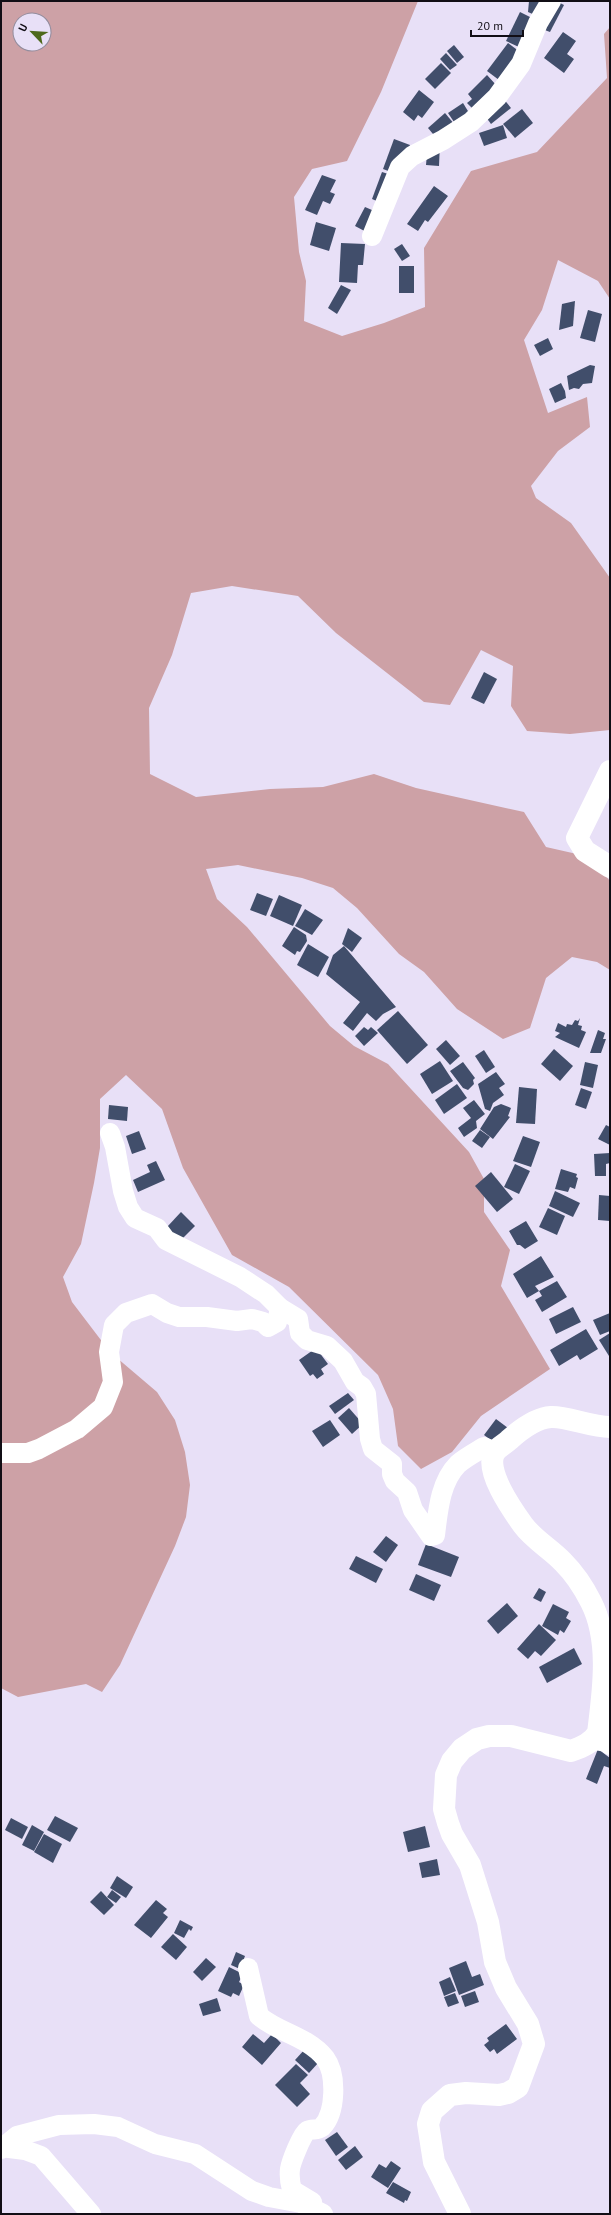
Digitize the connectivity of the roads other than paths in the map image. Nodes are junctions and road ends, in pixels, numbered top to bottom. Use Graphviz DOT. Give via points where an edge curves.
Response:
graph roads {
  1 [pos="551,1"];
  2 [pos="372,236"];
  3 [pos="610,771"];
  4 [pos="610,867"];
  5 [pos="110,1133"];
  6 [pos="280,1308"];
  7 [pos="610,1427"];
  8 [pos="495,1452"];
  9 [pos="1,1453"];
  10 [pos="602,1743"];
  11 [pos="248,1968"];
  12 [pos="1,2147"];
  13 [pos="91,2214"];
  14 [pos="324,2214"];
  15 [pos="460,2214"];
  1 -- 2 [label="street" via="538,23 521,64 497,97 471,122 412,156 400,167"];
  3 -- 4 [label="street" via="577,838 585,851"];
  5 -- 6 [label="street" via="123,1191 134,1218 157,1228 166,1240 240,1277 266,1294"];
  6 -- 8 [label="street" via="298,1319 300,1334 307,1340 327,1346 343,1361 355,1382 362,1387 366,1394 373,1448 392,1464 395,1481 407,1492 413,1510 431,1536 435,1535 444,1486 457,1465 484,1447"];
  6 -- 9 [label="street" via="277,1322 268,1327 252,1319 237,1321 179,1317 152,1304 126,1313 114,1325 110,1338 109,1367 113,1382 104,1407 77,1429 39,1449 28,1453"];
  7 -- 8 [label="street" via="552,1417 539,1419"];
  8 -- 10 [label="street" via="495,1477 503,1495 523,1525 563,1562 591,1602 597,1619 602,1650 604,1680 598,1733"];
  10 -- 15 [label="street" via="572,1751 511,1736 489,1736 477,1739 462,1749 452,1761 446,1775 444,1808 448,1823 470,1865 488,1922 495,1962 506,1988 528,2024 534,2044 518,2087 498,2095 450,2094 432,2110 428,2124 434,2162"];
  11 -- 14 [label="street" via="259,2016 315,2048 326,2059 334,2080 334,2094 323,2125 304,2134 290,2167 289,2180 292,2190 315,2204"];
  12 -- 13 [label="street" via="25,2150 41,2156"];
  12 -- 14 [label="street" via="17,2136 59,2125 94,2124 118,2127 155,2144 194,2154 252,2191 301,2203"];
}
